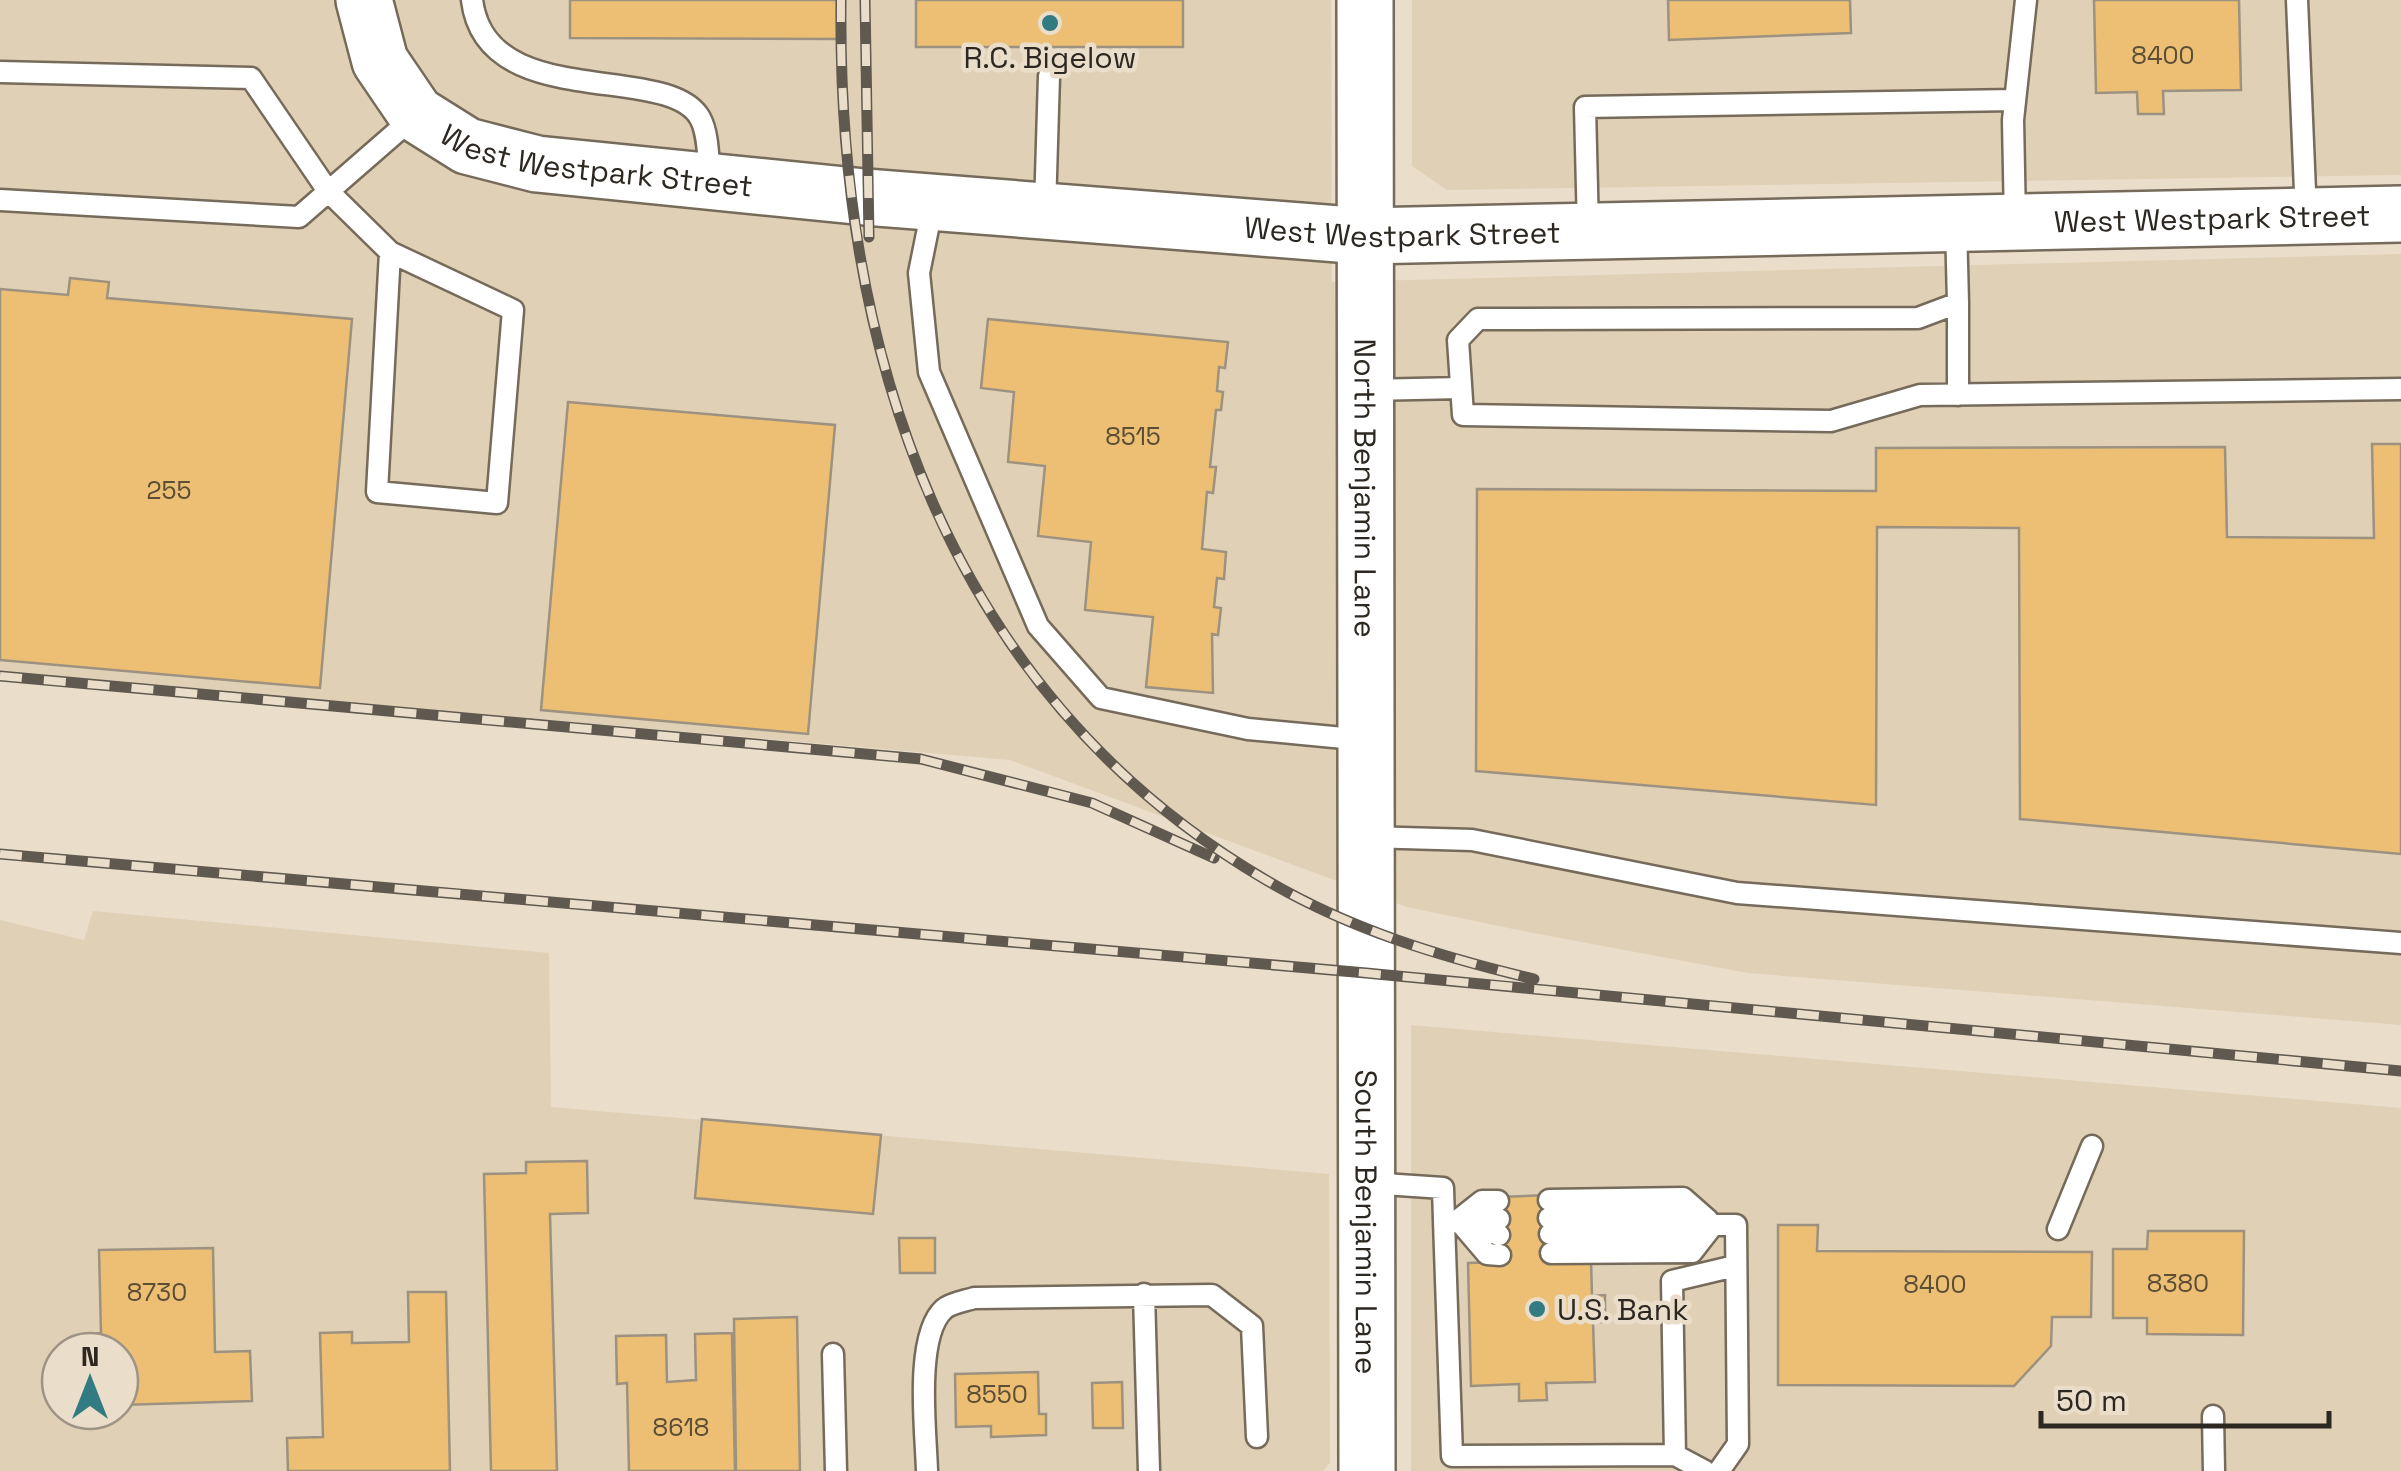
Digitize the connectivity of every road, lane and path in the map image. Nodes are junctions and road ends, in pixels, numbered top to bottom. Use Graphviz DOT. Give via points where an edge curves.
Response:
graph roads {
  1 [pos="364,0"];
  2 [pos="472,0"];
  3 [pos="1365,0"];
  4 [pos="2026,0"];
  5 [pos="2297,0"];
  6 [pos="0,72"];
  7 [pos="1049,76"];
  8 [pos="2015,100"];
  9 [pos="416,114"];
  10 [pos="710,181"];
  11 [pos="328,191"];
  12 [pos="0,200"];
  13 [pos="933,202"];
  14 [pos="1044,211"];
  15 [pos="2401,214"];
  16 [pos="2306,216"];
  17 [pos="2015,223"];
  18 [pos="1956,224"];
  19 [pos="1588,232"];
  20 [pos="1364,236"];
  21 [pos="390,252"];
  22 [pos="1958,303"];
  23 [pos="1461,388"];
  24 [pos="2401,389"];
  25 [pos="1365,390"];
  26 [pos="1958,395"];
  27 [pos="1365,740"];
  28 [pos="1366,837"];
  29 [pos="2401,942"];
  30 [pos="1366,973"];
  31 [pos="2092,1146"];
  32 [pos="1364,1182"];
  33 [pos="1451,1220"];
  34 [pos="1713,1225"];
  35 [pos="2058,1229"];
  36 [pos="1735,1266"];
  37 [pos="1144,1294"];
  38 [pos="834,1354"];
  39 [pos="2213,1416"];
  40 [pos="1256,1437"];
  41 [pos="1676,1454"];
  42 [pos="836,1471"];
  43 [pos="927,1471"];
  44 [pos="1149,1471"];
  45 [pos="1367,1471"];
  46 [pos="1705,1471"];
  47 [pos="1720,1471"];
  48 [pos="2214,1471"];
  1 -- 9 [label="street" via="380,61"];
  2 -- 10 [label="lane" via="475,23 500,50 541,72 663,94 692,110 700,118"];
  3 -- 20 [label="street, North Benjamin Lane"];
  4 -- 8 [label="lane"];
  5 -- 16 [label="lane"];
  6 -- 11 [label="lane" via="251,78"];
  7 -- 14 [label="lane"];
  8 -- 17 [label="lane"];
  8 -- 19 [label="lane" via="1585,107"];
  9 -- 10 [label="street, West Westpark Street" via="467,146 537,164"];
  9 -- 11 [label="lane"];
  10 -- 13 [label="street, West Westpark Street"];
  11 -- 12 [label="lane" via="299,216"];
  11 -- 21 [label="lane"];
  13 -- 14 [label="street, West Westpark Street"];
  13 -- 27 [label="lane" via="919,273 930,372 1038,626 1101,698 1248,729"];
  14 -- 20 [label="street, West Westpark Street"];
  15 -- 16 [label="street, West Westpark Street"];
  16 -- 17 [label="street, West Westpark Street"];
  17 -- 18 [label="street, West Westpark Street"];
  18 -- 19 [label="street, West Westpark Street"];
  18 -- 22 [label="lane"];
  19 -- 20 [label="street, West Westpark Street"];
  20 -- 25 [label="street, North Benjamin Lane"];
  21 -- 21 [label="lane" via="513,310 497,502 377,492"];
  22 -- 23 [label="lane" via="1918,318 1478,319 1458,340"];
  22 -- 26 [label="lane"];
  23 -- 25 [label="lane"];
  23 -- 26 [label="lane" via="1462,415 1754,420 1831,421 1920,395"];
  24 -- 26 [label="lane"];
  25 -- 27 [label="street, North Benjamin Lane"];
  27 -- 28 [label="street, North Benjamin Lane"];
  28 -- 29 [label="lane" via="1472,840 1737,893"];
  28 -- 30 [label="street, North Benjamin Lane"];
  30 -- 32 [label="street, South Benjamin Lane"];
  31 -- 35 [label="lane"];
  32 -- 33 [label="lane" via="1444,1188"];
  32 -- 45 [label="street, South Benjamin Lane"];
  33 -- 33 [label="lane" via="1482,1201 1499,1227 1488,1235"];
  33 -- 41 [label="lane" via="1452,1456"];
  34 -- 34 [label="lane" via="1692,1252 1550,1226 1682,1215"];
  34 -- 36 [label="lane" via="1736,1225"];
  36 -- 41 [label="lane" via="1672,1281"];
  36 -- 47 [label="lane" via="1738,1444"];
  37 -- 40 [label="lane" via="1212,1295 1252,1326"];
  37 -- 43 [label="lane" via="974,1298 945,1308 933,1326 924,1372"];
  37 -- 44 [label="lane"];
  38 -- 42 [label="lane"];
  39 -- 48 [label="lane"];
  41 -- 46 [label="lane"];
}
